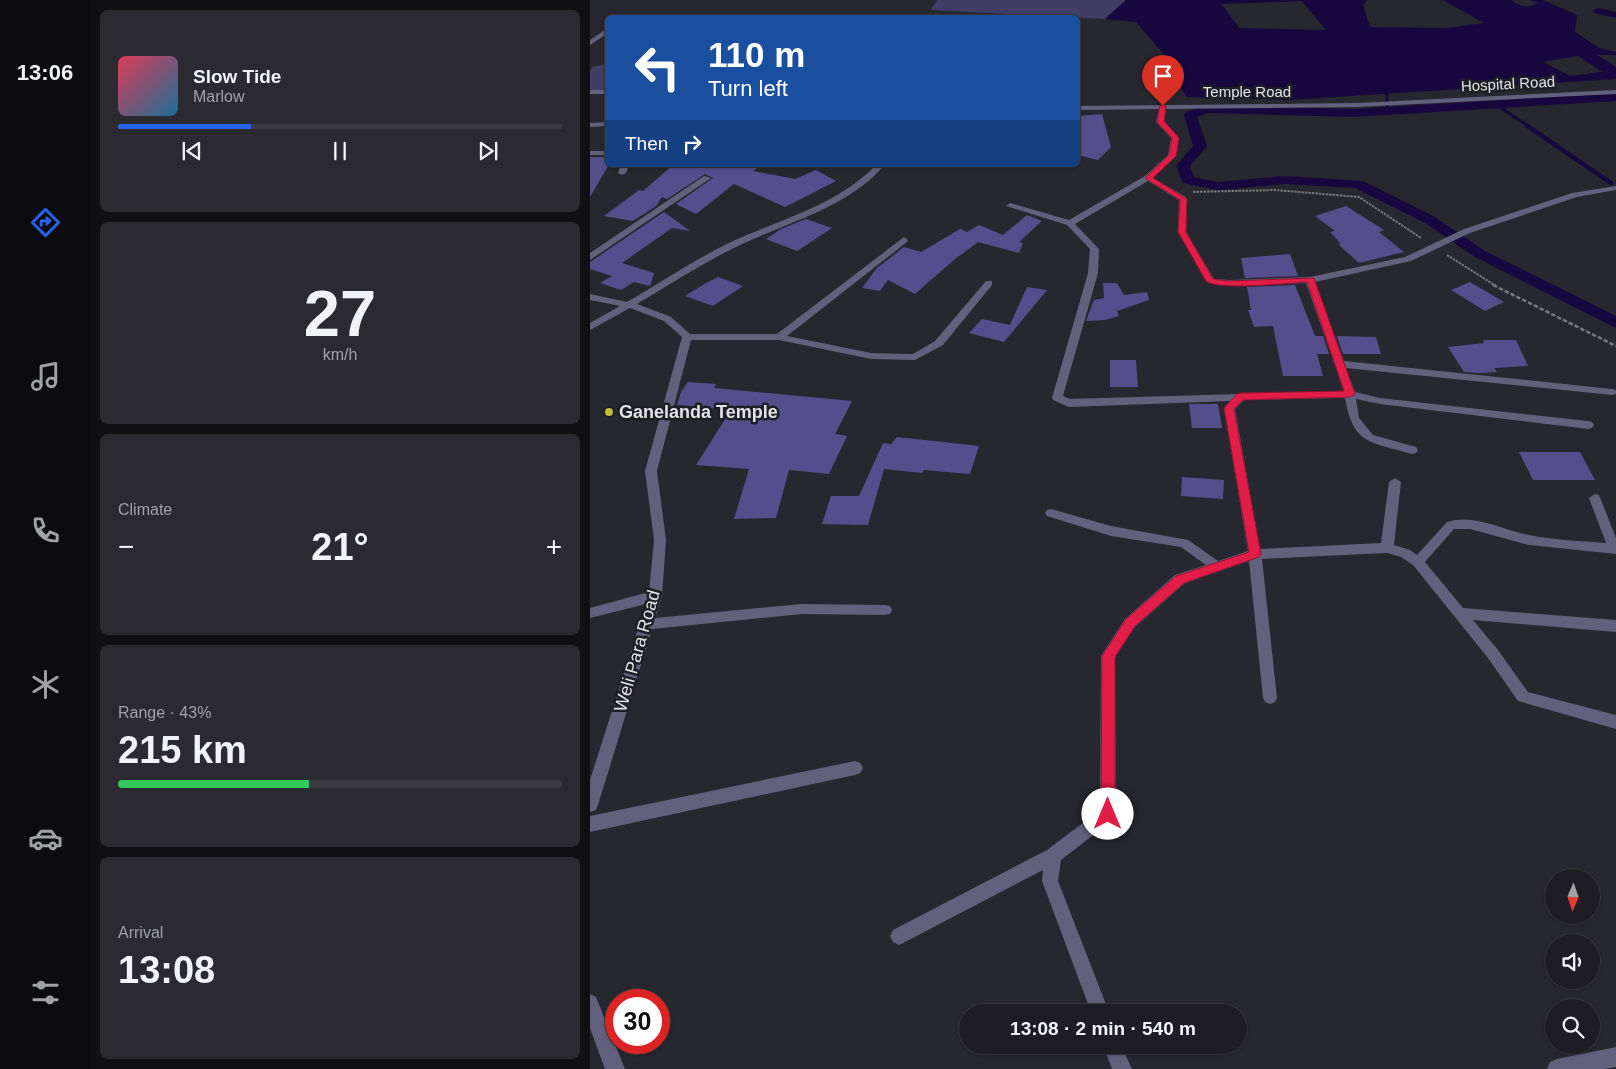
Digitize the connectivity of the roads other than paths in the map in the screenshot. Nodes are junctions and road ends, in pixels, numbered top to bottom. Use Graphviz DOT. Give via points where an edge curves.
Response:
graph roads {
  1 [pos="605,32"];
  2 [pos="590,43"];
  3 [pos="590,92"];
  4 [pos="605,92"];
  5 [pos="1616,92"];
  6 [pos="1357,105"];
  7 [pos="1163,106"];
  8 [pos="1080,108"];
  9 [pos="605,124"];
  10 [pos="590,125"];
  11 [pos="605,153"];
  12 [pos="590,154"];
  13 [pos="879,167"];
  14 [pos="707,178"];
  15 [pos="1148,178"];
  16 [pos="1616,188"];
  17 [pos="1010,206"];
  18 [pos="1070,223"];
  19 [pos="904,240"];
  20 [pos="590,257"];
  21 [pos="1310,280"];
  22 [pos="990,283"];
  23 [pos="590,297"];
  24 [pos="628,306"];
  25 [pos="590,327"];
  26 [pos="687,337"];
  27 [pos="779,337"];
  28 [pos="1340,364"];
  29 [pos="1612,392"];
  30 [pos="1350,394"];
  31 [pos="1241,396"];
  32 [pos="1588,425"];
  33 [pos="1412,450"];
  34 [pos="1395,482"];
  35 [pos="1595,498"];
  36 [pos="1051,513"];
  37 [pos="1388,548"];
  38 [pos="1615,549"];
  39 [pos="1255,554"];
  40 [pos="1418,562"];
  41 [pos="1217,567"];
  42 [pos="655,596"];
  43 [pos="885,610"];
  44 [pos="1459,612"];
  45 [pos="590,613"];
  46 [pos="648,624"];
  47 [pos="1616,626"];
  48 [pos="1270,698"];
  49 [pos="1616,722"];
  50 [pos="855,768"];
  51 [pos="590,804"];
  52 [pos="590,824"];
  53 [pos="1053,856"];
  54 [pos="899,936"];
  55 [pos="590,1003"];
  56 [pos="1097,1004"];
  57 [pos="1116,1054"];
  58 [pos="1616,1057"];
  59 [pos="615,1069"];
  60 [pos="1122,1069"];
  61 [pos="1557,1069"];
  1 -- 2 [label="street"];
  3 -- 4 [label="street"];
  5 -- 6 [label="street, Hospital Road"];
  6 -- 7 [label="street, Temple Road"];
  7 -- 8 [label="street, Temple Road"];
  7 -- 15 [label="street" via="1160,122 1175,138 1172,156"];
  9 -- 10 [label="street"];
  11 -- 12 [label="street"];
  13 -- 24 [label="street" via="849,192 730,246"];
  14 -- 20 [label="street"];
  15 -- 18 [label="street"];
  15 -- 21 [label="street" via="1183,199 1182,232 1210,281"];
  16 -- 21 [label="street" via="1575,195 1467,231 1408,260"];
  17 -- 18 [label="street"];
  18 -- 31 [label="street" via="1094,249 1093,273 1057,398 1069,404"];
  19 -- 27 [label="street"];
  21 -- 28 [label="street"];
  22 -- 27 [label="street" via="939,343 915,357 871,356"];
  23 -- 24 [label="street"];
  24 -- 25 [label="street"];
  24 -- 26 [label="street" via="654,312 679,326"];
  26 -- 27 [label="street"];
  26 -- 42 [label="street, Weli Para Road" via="651,471 660,540"];
  28 -- 29 [label="street"];
  28 -- 30 [label="street"];
  30 -- 31 [label="street"];
  30 -- 32 [label="street" via="1380,401"];
  30 -- 33 [label="street" via="1354,419 1369,438"];
  31 -- 39 [label="street" via="1229,408"];
  34 -- 37 [label="street"];
  35 -- 38 [label="street"];
  36 -- 41 [label="street" via="1111,531 1184,543"];
  37 -- 39 [label="street"];
  37 -- 40 [label="street" via="1405,553"];
  38 -- 40 [label="street" via="1529,540 1470,524 1451,525"];
  39 -- 41 [label="street"];
  39 -- 48 [label="street"];
  40 -- 44 [label="street"];
  41 -- 53 [label="street" via="1180,579 1130,623 1108,656 1108,814"];
  42 -- 45 [label="street"];
  42 -- 46 [label="street, Weli Para Road"];
  43 -- 46 [label="street" via="802,609"];
  44 -- 47 [label="street"];
  44 -- 49 [label="street" via="1523,697"];
  46 -- 51 [label="street, Weli Para Road"];
  50 -- 52 [label="street"];
  53 -- 54 [label="street"];
  53 -- 56 [label="street" via="1050,881"];
  55 -- 59 [label="street"];
  57 -- 60 [label="street"];
  58 -- 61 [label="street"];
}
